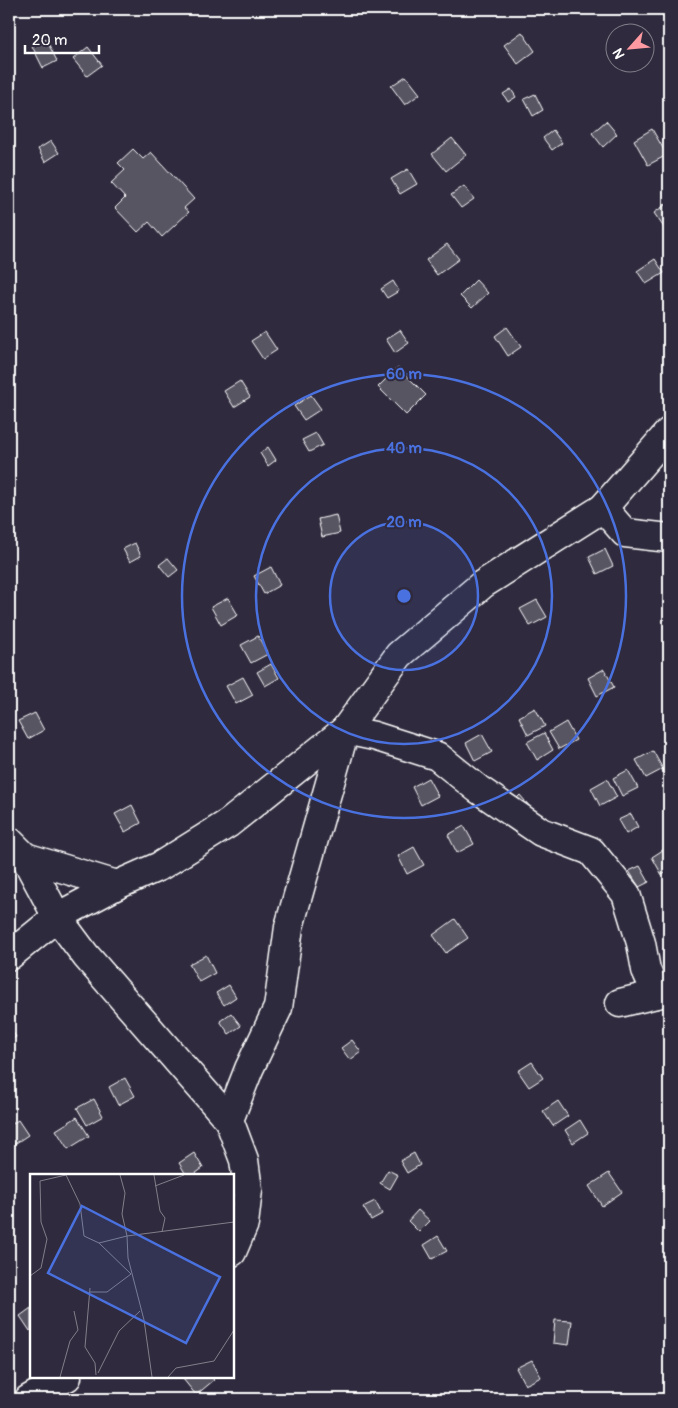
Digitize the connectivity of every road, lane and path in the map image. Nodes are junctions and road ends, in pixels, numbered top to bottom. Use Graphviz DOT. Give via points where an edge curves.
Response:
graph roads {
  1 [pos="669,432"];
  2 [pos="603,508"];
  3 [pos="669,538"];
  4 [pos="346,730"];
  5 [pos="17,849"];
  6 [pos="117,885"];
  7 [pos="57,917"];
  8 [pos="9,956"];
  9 [pos="663,992"];
  10 [pos="620,1003"];
  11 [pos="229,1120"];
  12 [pos="234,1247"];
  13 [pos="65,1378"];
  14 [pos="29,1399"];
  1 -- 2 [label="street"];
  2 -- 3 [label="street" via="625,533"];
  2 -- 4 [label="street" via="483,584 399,655"];
  4 -- 6 [label="street" via="229,822 160,866"];
  4 -- 9 [label="street" via="437,756 541,832 590,851 626,894 646,970"];
  4 -- 11 [label="street" via="289,927 278,1008"];
  5 -- 6 [label="street"];
  5 -- 7 [label="street"];
  6 -- 7 [label="street"];
  7 -- 8 [label="street"];
  7 -- 11 [label="street" via="86,956"];
  9 -- 10 [label="street"];
  11 -- 12 [label="street" via="244,1160 248,1190 244,1224"];
  13 -- 14 [label="street"];
}
